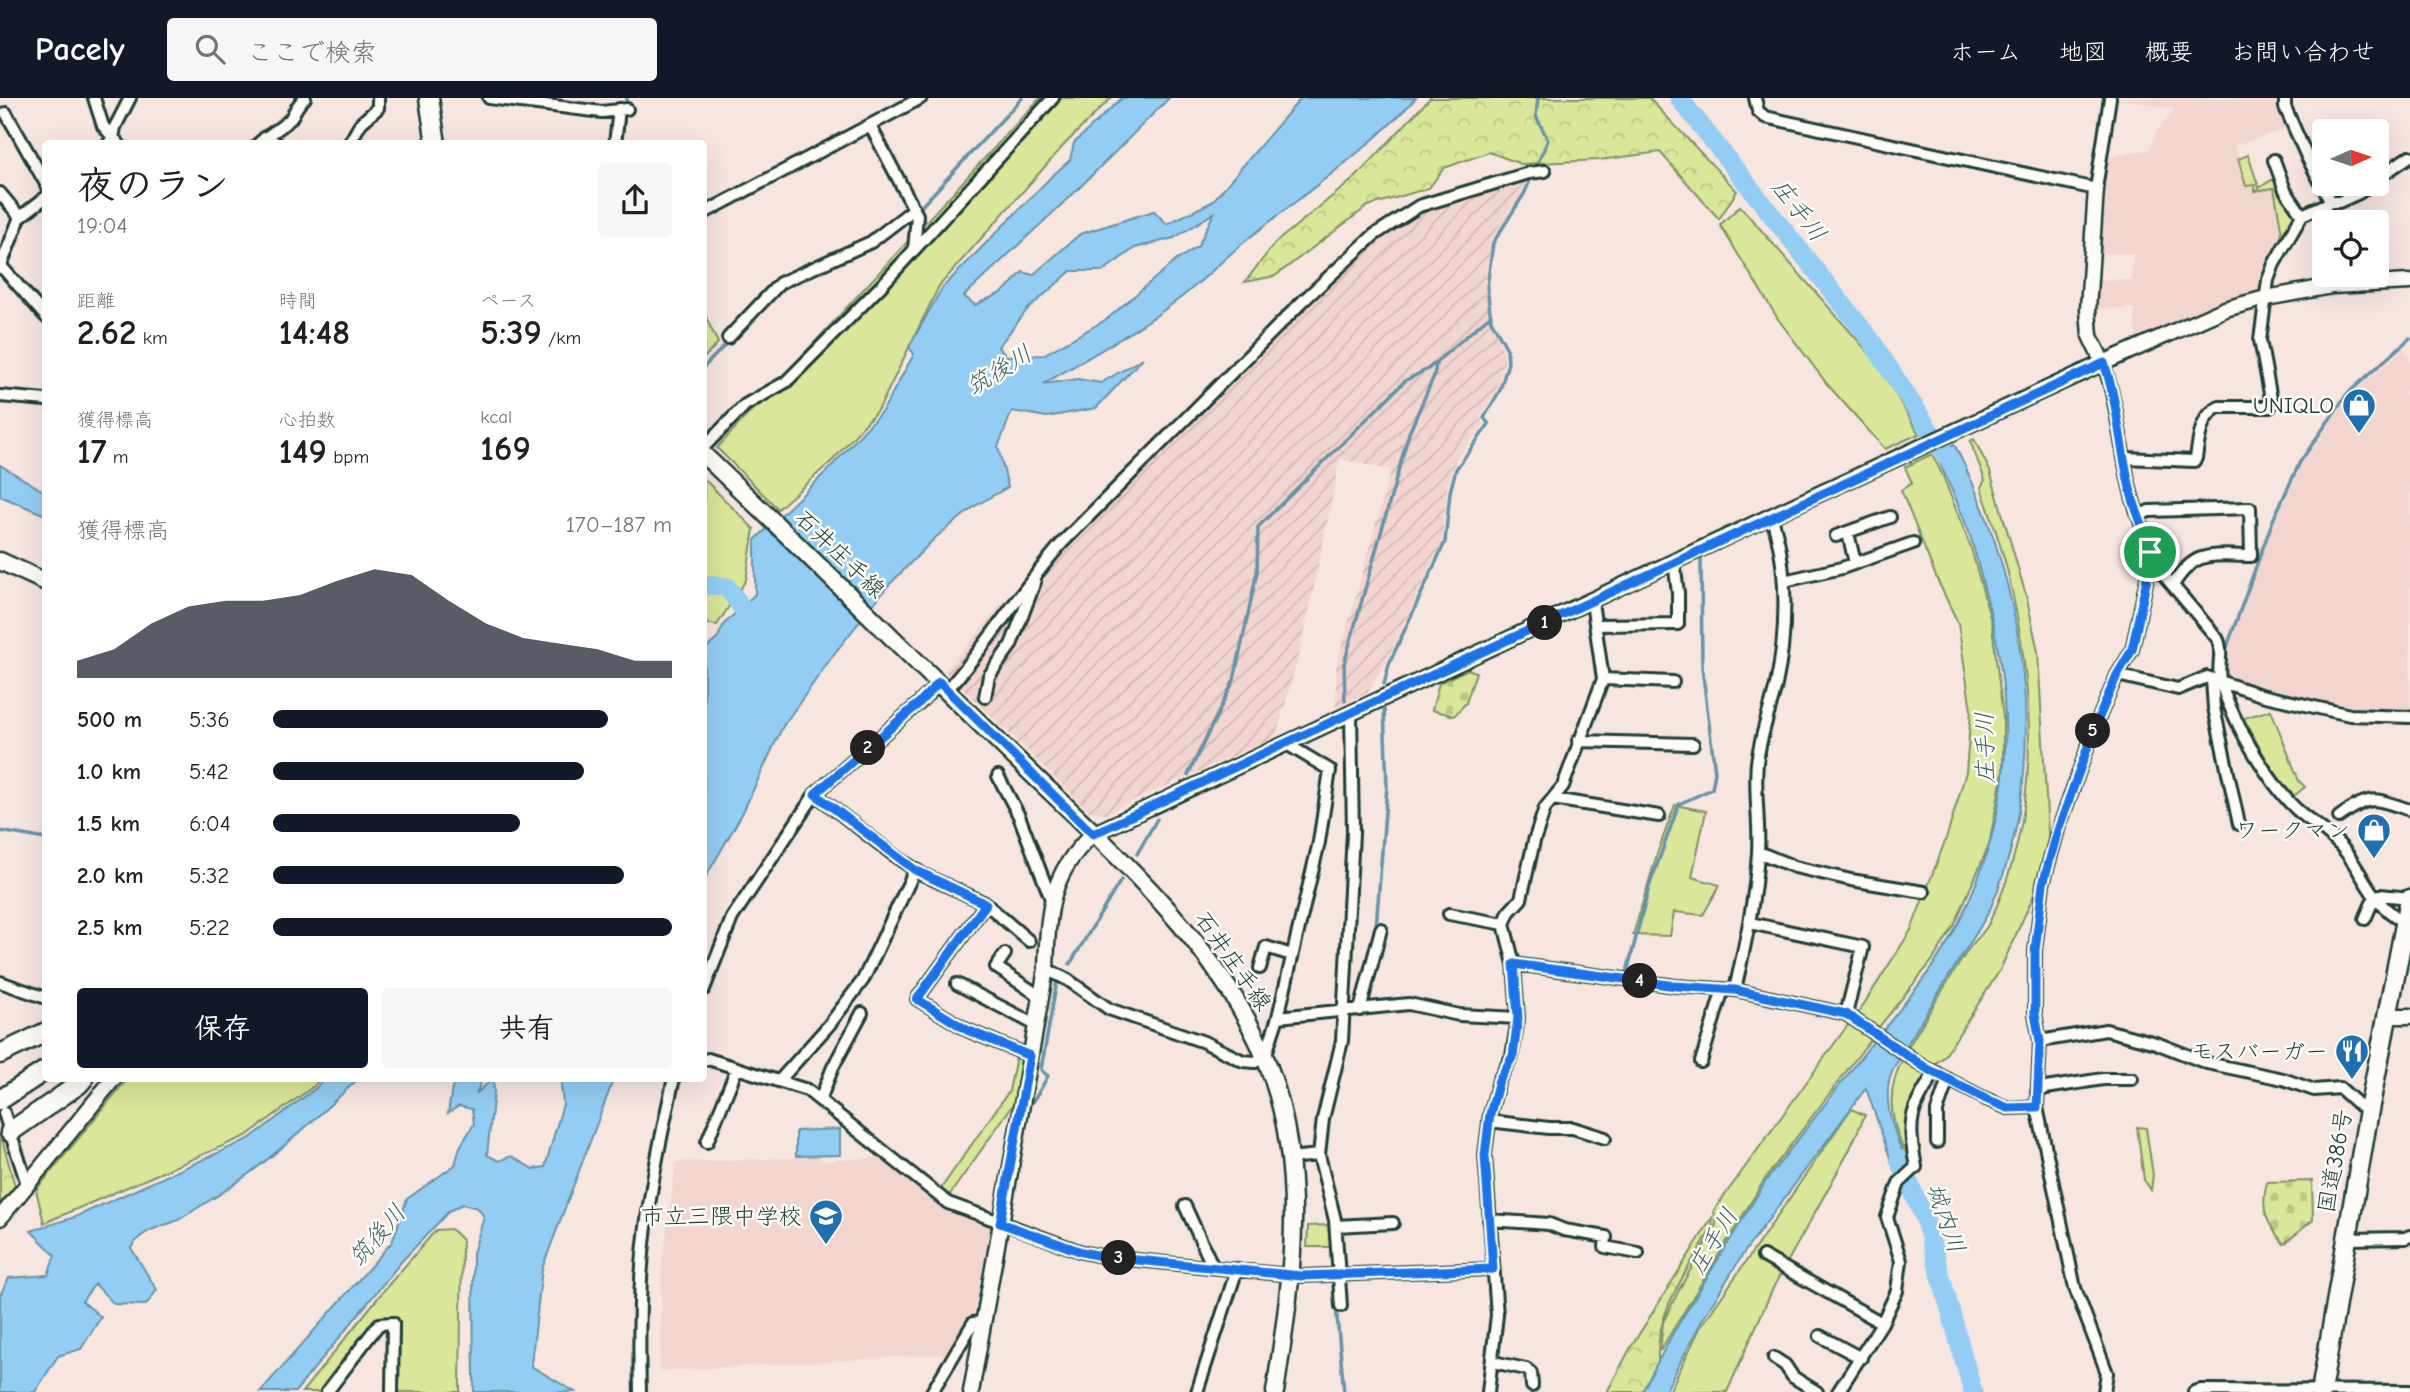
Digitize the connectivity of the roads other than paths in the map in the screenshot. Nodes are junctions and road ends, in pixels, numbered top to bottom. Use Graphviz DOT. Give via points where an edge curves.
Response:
graph roads {
  1 [pos="94,98"];
  2 [pos="130,98"];
  3 [pos="378,98"];
  4 [pos="429,98"];
  5 [pos="489,98"];
  6 [pos="921,98"];
  7 [pos="1053,98"];
  8 [pos="1755,98"];
  9 [pos="2110,98"];
  10 [pos="2285,98"];
  11 [pos="296,100"];
  12 [pos="6,113"];
  13 [pos="870,125"];
  14 [pos="112,140"];
  15 [pos="113,140"];
  16 [pos="261,140"];
  17 [pos="351,140"];
  18 [pos="435,140"];
  19 [pos="616,140"];
  20 [pos="2410,156"];
  21 [pos="2274,160"];
  22 [pos="2389,170"];
  23 [pos="1545,171"];
  24 [pos="42,177"];
  25 [pos="2096,189"];
  26 [pos="0,193"];
  27 [pos="2351,196"];
  28 [pos="42,200"];
  29 [pos="2331,202"];
  30 [pos="707,212"];
  31 [pos="916,212"];
  32 [pos="2302,215"];
  33 [pos="20,217"];
  34 [pos="914,250"];
  35 [pos="0,267"];
  36 [pos="2410,282"];
  37 [pos="2266,298"];
  38 [pos="42,313"];
  39 [pos="728,338"];
  40 [pos="2104,363"];
  41 [pos="0,396"];
  42 [pos="42,400"];
  43 [pos="707,453"];
  44 [pos="707,455"];
  45 [pos="2125,458"];
  46 [pos="1771,516"];
  47 [pos="2138,516"];
  48 [pos="1890,517"];
  49 [pos="1913,543"];
  50 [pos="0,561"];
  51 [pos="1674,562"];
  52 [pos="1855,563"];
  53 [pos="2150,564"];
  54 [pos="1041,566"];
  55 [pos="42,580"];
  56 [pos="1784,581"];
  57 [pos="2173,585"];
  58 [pos="1592,601"];
  59 [pos="1596,625"];
  60 [pos="2117,675"];
  61 [pos="1603,679"];
  62 [pos="938,682"];
  63 [pos="1673,682"];
  64 [pos="2221,682"];
  65 [pos="985,697"];
  66 [pos="1351,713"];
  67 [pos="2410,717"];
  68 [pos="1578,741"];
  69 [pos="1286,743"];
  70 [pos="1693,744"];
  71 [pos="1330,770"];
  72 [pos="998,776"];
  73 [pos="1349,776"];
  74 [pos="815,794"];
  75 [pos="1553,799"];
  76 [pos="2410,810"];
  77 [pos="1659,816"];
  78 [pos="2339,817"];
  79 [pos="2239,824"];
  80 [pos="1093,834"];
  81 [pos="1758,852"];
  82 [pos="915,870"];
  83 [pos="1924,892"];
  84 [pos="2376,896"];
  85 [pos="2410,898"];
  86 [pos="1051,900"];
  87 [pos="986,904"];
  88 [pos="1449,914"];
  89 [pos="2365,919"];
  90 [pos="1750,922"];
  91 [pos="2406,923"];
  92 [pos="1504,924"];
  93 [pos="1381,929"];
  94 [pos="1029,941"];
  95 [pos="1004,954"];
  96 [pos="1292,954"];
  97 [pos="1514,964"];
  98 [pos="1260,968"];
  99 [pos="1046,969"];
  100 [pos="707,981"];
  101 [pos="0,982"];
  102 [pos="957,984"];
  103 [pos="1729,989"];
  104 [pos="42,997"];
  105 [pos="1041,997"];
  106 [pos="1360,1010"];
  107 [pos="1343,1012"];
  108 [pos="862,1013"];
  109 [pos="1846,1014"];
  110 [pos="2388,1016"];
  111 [pos="2410,1016"];
  112 [pos="1278,1017"];
  113 [pos="1518,1018"];
  114 [pos="1036,1025"];
  115 [pos="42,1034"];
  116 [pos="2040,1041"];
  117 [pos="0,1054"];
  118 [pos="1030,1056"];
  119 [pos="1265,1057"];
  120 [pos="707,1059"];
  121 [pos="1701,1062"];
  122 [pos="737,1068"];
  123 [pos="1930,1070"];
  124 [pos="42,1073"];
  125 [pos="1948,1079"];
  126 [pos="2132,1079"];
  127 [pos="779,1081"];
  128 [pos="81,1082"];
  129 [pos="111,1082"];
  130 [pos="673,1082"];
  131 [pos="2037,1092"];
  132 [pos="820,1100"];
  133 [pos="2,1106"];
  134 [pos="2037,1107"];
  135 [pos="2369,1110"];
  136 [pos="1489,1121"];
  137 [pos="9,1132"];
  138 [pos="1605,1138"];
  139 [pos="707,1142"];
  140 [pos="1937,1142"];
  141 [pos="1319,1155"];
  142 [pos="1290,1158"];
  143 [pos="27,1184"];
  144 [pos="1185,1206"];
  145 [pos="0,1217"];
  146 [pos="1489,1220"];
  147 [pos="1000,1223"];
  148 [pos="1393,1223"];
  149 [pos="1336,1226"];
  150 [pos="2410,1236"];
  151 [pos="2347,1239"];
  152 [pos="1638,1253"];
  153 [pos="1763,1256"];
  154 [pos="1213,1267"];
  155 [pos="1237,1269"];
  156 [pos="1493,1269"];
  157 [pos="1340,1274"];
  158 [pos="1292,1275"];
  159 [pos="1341,1306"];
  160 [pos="982,1322"];
  161 [pos="1882,1323"];
  162 [pos="1820,1336"];
  163 [pos="1774,1358"];
  164 [pos="1861,1358"];
  165 [pos="1493,1362"];
  166 [pos="1532,1385"];
  167 [pos="2196,1391"];
  168 [pos="2321,1391"];
  169 [pos="2410,1391"];
  170 [pos="327,1392"];
  171 [pos="392,1392"];
  172 [pos="640,1392"];
  173 [pos="932,1392"];
  174 [pos="971,1392"];
  175 [pos="1197,1392"];
  176 [pos="1275,1392"];
  177 [pos="1488,1392"];
  178 [pos="1817,1392"];
  179 [pos="1838,1392"];
  180 [pos="2104,1392"];
  1 -- 14 [label="street"];
  2 -- 15 [label="street" via="114,127"];
  3 -- 17 [label="street" via="378,108"];
  4 -- 18 [label="highway"];
  5 -- 19 [label="street" via="602,112 623,109"];
  6 -- 13 [label="street"];
  7 -- 34 [label="street"];
  8 -- 25 [label="street" via="1765,117"];
  9 -- 25 [label="street"];
  10 -- 29 [label="street" via="2301,145"];
  11 -- 16 [label="street" via="290,120"];
  12 -- 24 [label="street"];
  13 -- 30 [label="street"];
  13 -- 31 [label="street"];
  20 -- 22 [label="street"];
  21 -- 32 [label="street" via="2285,190"];
  23 -- 54 [label="street" via="1419,206 1374,235 1210,393"];
  25 -- 40 [label="street" via="2088,309 2090,336"];
  26 -- 33 [label="street"];
  27 -- 29 [label="street"];
  28 -- 33 [label="street"];
  29 -- 32 [label="street"];
  31 -- 34 [label="street"];
  31 -- 39 [label="street" via="871,242 780,283"];
  32 -- 37 [label="street" via="2274,264"];
  33 -- 35 [label="street"];
  34 -- 43 [label="street" via="786,382 744,405"];
  35 -- 38 [label="street"];
  36 -- 37 [label="street" via="2332,286"];
  37 -- 40 [label="street" via="2225,309"];
  37 -- 45 [label="street" via="2260,340 2270,407 2212,410 2206,416 2194,461"];
  40 -- 45 [label="street"];
  40 -- 46 [label="street"];
  41 -- 42 [label="street"];
  44 -- 62 [label="main road, 石井庄手線"];
  45 -- 47 [label="street"];
  46 -- 51 [label="street"];
  46 -- 56 [label="street" via="1780,541"];
  47 -- 53 [label="street"];
  47 -- 57 [label="street" via="2149,511 2250,508 2251,556 2202,556 2183,568"];
  48 -- 52 [label="street" via="1842,535"];
  49 -- 52 [label="street"];
  50 -- 55 [label="main road"];
  51 -- 58 [label="street"];
  51 -- 59 [label="street" via="1678,624"];
  52 -- 56 [label="street"];
  53 -- 57 [label="street"];
  53 -- 60 [label="street" via="2132,650"];
  54 -- 62 [label="street" via="986,644"];
  54 -- 65 [label="street" via="1011,645 989,676"];
  56 -- 81 [label="street" via="1781,649 1755,784"];
  57 -- 64 [label="street" via="2221,645"];
  58 -- 59 [label="street"];
  58 -- 66 [label="street"];
  59 -- 61 [label="street"];
  60 -- 64 [label="street" via="2178,689 2207,677"];
  60 -- 116 [label="street" via="2058,830 2043,884 2035,951"];
  61 -- 63 [label="street"];
  61 -- 68 [label="street"];
  62 -- 74 [label="street"];
  62 -- 80 [label="main road, 石井庄手線"];
  64 -- 67 [label="street" via="2350,715"];
  64 -- 79 [label="street" via="2214,708"];
  64 -- 84 [label="street" via="2243,734 2277,786 2347,854"];
  66 -- 69 [label="street"];
  66 -- 73 [label="street"];
  68 -- 70 [label="street"];
  68 -- 75 [label="street" via="1563,786"];
  69 -- 71 [label="street"];
  69 -- 80 [label="street"];
  71 -- 73 [label="street"];
  71 -- 96 [label="street" via="1319,842"];
  72 -- 86 [label="street" via="1019,816"];
  73 -- 107 [label="street" via="1353,833"];
  74 -- 82 [label="street"];
  74 -- 100 [label="street" via="732,918"];
  75 -- 77 [label="street"];
  75 -- 92 [label="street" via="1545,808 1534,841 1521,899"];
  76 -- 78 [label="street" via="2369,799"];
  80 -- 86 [label="street" via="1076,850"];
  80 -- 119 [label="main road, 石井庄手線" via="1183,927 1227,985"];
  81 -- 83 [label="street" via="1795,867"];
  81 -- 90 [label="street"];
  82 -- 87 [label="street"];
  82 -- 127 [label="street" via="863,980"];
  84 -- 85 [label="street"];
  84 -- 89 [label="street"];
  84 -- 91 [label="street" via="2391,915"];
  85 -- 91 [label="highway, 国道386号"];
  86 -- 99 [label="street"];
  87 -- 94 [label="street"];
  87 -- 118 [label="street" via="917,999 967,1030"];
  88 -- 92 [label="street"];
  90 -- 103 [label="street"];
  90 -- 109 [label="street" via="1863,947"];
  91 -- 110 [label="highway, 国道386号"];
  92 -- 97 [label="street"];
  93 -- 106 [label="street"];
  95 -- 105 [label="street" via="996,967"];
  96 -- 98 [label="street" via="1266,947"];
  96 -- 112 [label="street"];
  97 -- 103 [label="street"];
  97 -- 113 [label="street"];
  99 -- 105 [label="street"];
  99 -- 119 [label="street" via="1109,1009 1205,1042 1243,1061"];
  101 -- 104 [label="street"];
  102 -- 114 [label="street"];
  103 -- 109 [label="street"];
  103 -- 121 [label="street"];
  105 -- 114 [label="street"];
  106 -- 107 [label="street"];
  106 -- 113 [label="street" via="1409,1004 1459,1014"];
  107 -- 112 [label="street"];
  107 -- 141 [label="street" via="1342,1041"];
  108 -- 132 [label="street"];
  109 -- 123 [label="street"];
  110 -- 111 [label="street"];
  110 -- 135 [label="highway, 国道386号"];
  112 -- 119 [label="street"];
  113 -- 136 [label="street" via="1513,1056 1499,1080"];
  114 -- 118 [label="street"];
  115 -- 117 [label="highway"];
  116 -- 131 [label="street"];
  116 -- 135 [label="street" via="2106,1030 2207,1063 2314,1090 2340,1088"];
  118 -- 147 [label="street"];
  119 -- 142 [label="main road, 石井庄手線"];
  120 -- 122 [label="street"];
  122 -- 127 [label="street"];
  122 -- 139 [label="street"];
  123 -- 125 [label="street"];
  123 -- 161 [label="street" via="1911,1120 1916,1167 1899,1183 1886,1217 1898,1246 1901,1273"];
  124 -- 133 [label="highway"];
  125 -- 134 [label="street" via="2008,1108"];
  125 -- 140 [label="street" via="1937,1111"];
  126 -- 131 [label="street" via="2103,1079"];
  127 -- 132 [label="street" via="807,1090"];
  128 -- 137 [label="highway"];
  129 -- 143 [label="street"];
  130 -- 172 [label="street" via="641,1276"];
  131 -- 134 [label="street"];
  132 -- 147 [label="street" via="948,1203"];
  133 -- 137 [label="street"];
  134 -- 180 [label="street" via="2075,1288 2107,1373"];
  135 -- 151 [label="highway, 国道386号"];
  136 -- 138 [label="street" via="1573,1128"];
  136 -- 146 [label="street" via="1485,1155"];
  137 -- 143 [label="street"];
  141 -- 142 [label="street"];
  141 -- 149 [label="street"];
  142 -- 158 [label="main road, 石井庄手線"];
  143 -- 145 [label="street"];
  144 -- 154 [label="street"];
  146 -- 152 [label="street" via="1549,1224 1606,1237 1605,1247"];
  146 -- 156 [label="street"];
  147 -- 154 [label="street" via="1106,1257"];
  147 -- 160 [label="street"];
  148 -- 149 [label="street"];
  149 -- 157 [label="street"];
  150 -- 151 [label="street"];
  151 -- 168 [label="highway, 国道386号"];
  153 -- 161 [label="street"];
  154 -- 155 [label="street"];
  155 -- 158 [label="street"];
  155 -- 175 [label="street"];
  156 -- 157 [label="street"];
  156 -- 165 [label="street" via="1497,1315"];
  157 -- 158 [label="street"];
  157 -- 159 [label="street"];
  158 -- 176 [label="main road, 石井庄手線"];
  160 -- 173 [label="street" via="973,1323"];
  160 -- 174 [label="street"];
  161 -- 164 [label="street"];
  162 -- 164 [label="street"];
  163 -- 178 [label="street"];
  164 -- 179 [label="street"];
  165 -- 166 [label="street" via="1526,1368"];
  165 -- 177 [label="street"];
  167 -- 168 [label="street"];
  168 -- 169 [label="street"];
  170 -- 171 [label="street" via="379,1324 393,1322"];
}
